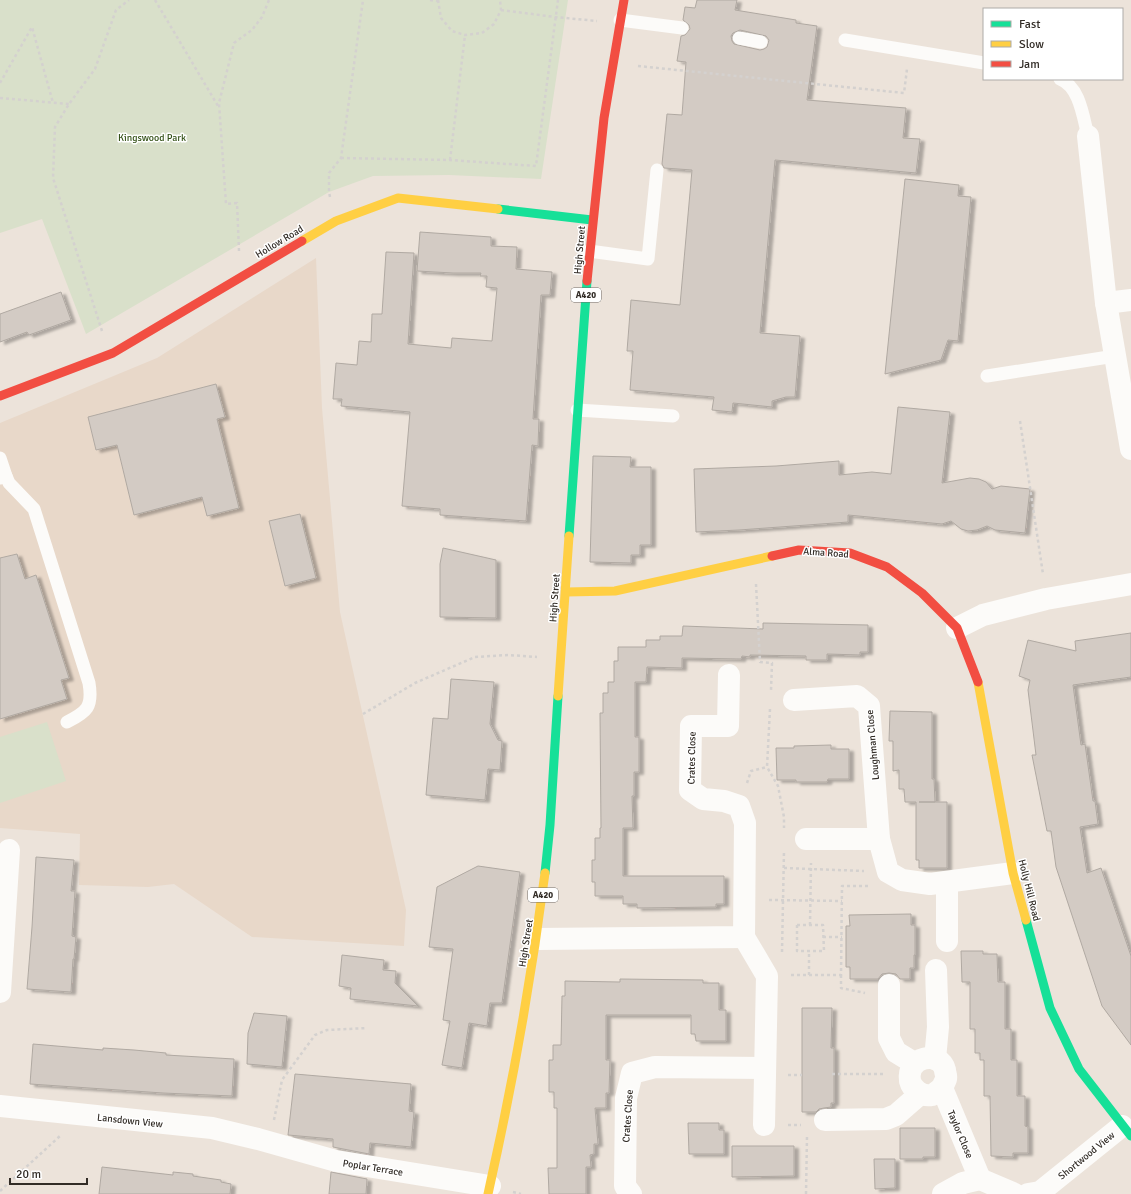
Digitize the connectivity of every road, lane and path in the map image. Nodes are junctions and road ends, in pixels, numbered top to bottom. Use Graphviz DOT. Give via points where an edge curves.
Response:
graph roads {
  1 [pos="129,0"];
  2 [pos="155,0"];
  3 [pos="269,0"];
  4 [pos="363,0"];
  5 [pos="430,0"];
  6 [pos="500,0"];
  7 [pos="558,0"];
  8 [pos="624,0"];
  9 [pos="437,1"];
  10 [pos="501,10"];
  11 [pos="555,17"];
  12 [pos="620,22"];
  13 [pos="682,28"];
  14 [pos="465,35"];
  15 [pos="739,38"];
  16 [pos="845,40"];
  17 [pos="761,42"];
  18 [pos="909,51"];
  19 [pos="983,63"];
  20 [pos="613,64"];
  21 [pos="1062,80"];
  22 [pos="0,83"];
  23 [pos="0,98"];
  24 [pos="53,103"];
  25 [pos="69,104"];
  26 [pos="218,106"];
  27 [pos="1088,136"];
  28 [pos="341,158"];
  29 [pos="450,160"];
  30 [pos="657,170"];
  31 [pos="592,220"];
  32 [pos="336,221"];
  33 [pos="589,252"];
  34 [pos="240,278"];
  35 [pos="1131,300"];
  36 [pos="1106,304"];
  37 [pos="113,353"];
  38 [pos="1115,356"];
  39 [pos="987,376"];
  40 [pos="0,396"];
  41 [pos="576,410"];
  42 [pos="673,416"];
  43 [pos="1020,420"];
  44 [pos="1131,449"];
  45 [pos="0,458"];
  46 [pos="3,477"];
  47 [pos="755,560"];
  48 [pos="1131,584"];
  49 [pos="566,592"];
  50 [pos="1046,599"];
  51 [pos="957,628"];
  52 [pos="562,659"];
  53 [pos="729,675"];
  54 [pos="771,693"];
  55 [pos="794,700"];
  56 [pos="770,708"];
  57 [pos="363,714"];
  58 [pos="67,722"];
  59 [pos="784,832"];
  60 [pos="806,839"];
  61 [pos="879,839"];
  62 [pos="784,846"];
  63 [pos="9,850"];
  64 [pos="784,868"];
  65 [pos="811,869"];
  66 [pos="888,872"];
  67 [pos="1014,873"];
  68 [pos="947,882"];
  69 [pos="744,900"];
  70 [pos="783,900"];
  71 [pos="810,900"];
  72 [pos="842,901"];
  73 [pos="810,925"];
  74 [pos="744,937"];
  75 [pos="823,937"];
  76 [pos="842,937"];
  77 [pos="537,939"];
  78 [pos="947,941"];
  79 [pos="809,951"];
  80 [pos="782,953"];
  81 [pos="936,970"];
  82 [pos="789,975"];
  83 [pos="809,975"];
  84 [pos="841,976"];
  85 [pos="889,991"];
  86 [pos="0,992"];
  87 [pos="367,1028"];
  88 [pos="935,1059"];
  89 [pos="764,1068"];
  90 [pos="912,1069"];
  91 [pos="832,1074"];
  92 [pos="942,1088"];
  93 [pos="920,1094"];
  94 [pos="0,1106"];
  95 [pos="70,1114"];
  96 [pos="816,1122"];
  97 [pos="764,1125"];
  98 [pos="1126,1131"];
  99 [pos="807,1132"];
  100 [pos="265,1141"];
  101 [pos="980,1179"];
  102 [pos="489,1190"];
  103 [pos="0,1191"];
  104 [pos="631,1194"];
  105 [pos="806,1194"];
  106 [pos="943,1194"];
  107 [pos="1015,1194"];
  108 [pos="1028,1194"];
  1 -- 25 [label="path" via="116,10 95,69"];
  2 -- 26 [label="path"];
  3 -- 26 [label="path" via="262,17 252,30 234,43"];
  4 -- 28 [label="path"];
  5 -- 9 [label="path"];
  6 -- 10 [label="path"];
  7 -- 11 [label="path"];
  8 -- 12 [label="street, High Street / A420"];
  9 -- 14 [label="path" via="441,18 452,30"];
  10 -- 11 [label="path"];
  10 -- 14 [label="path" via="494,24 482,33"];
  11 -- 12 [label="path"];
  11 -- 29 [label="path" via="536,166"];
  12 -- 13 [label="lane"];
  12 -- 20 [label="street, High Street / A420"];
  14 -- 29 [label="path"];
  15 -- 17 [label="lane"];
  16 -- 18 [label="lane"];
  18 -- 19 [label="lane"];
  18 -- 20 [label="path" via="904,93"];
  20 -- 31 [label="street, High Street / A420"];
  21 -- 27 [label="lane" via="1077,96"];
  22 -- 24 [label="path" via="32,26"];
  23 -- 24 [label="path"];
  24 -- 25 [label="path"];
  25 -- 37 [label="path" via="55,128 53,178 100,326"];
  26 -- 34 [label="path" via="226,204 237,203"];
  27 -- 36 [label="street"];
  28 -- 29 [label="path"];
  28 -- 32 [label="path" via="329,173 329,192"];
  30 -- 33 [label="lane" via="648,259"];
  31 -- 32 [label="street, Hollow Road" via="398,198"];
  31 -- 33 [label="street, High Street / A420"];
  32 -- 34 [label="street, Hollow Road"];
  33 -- 41 [label="street, High Street / A420"];
  34 -- 37 [label="street, Hollow Road"];
  35 -- 36 [label="street"];
  36 -- 38 [label="street"];
  37 -- 40 [label="street, Hollow Road"];
  38 -- 39 [label="lane"];
  38 -- 44 [label="street"];
  41 -- 42 [label="lane"];
  41 -- 49 [label="street, High Street / A420"];
  43 -- 50 [label="path"];
  45 -- 46 [label="lane"];
  46 -- 58 [label="lane" via="34,509 89,683 91,696 88,706 80,716"];
  47 -- 49 [label="street, Alma Road" via="615,591"];
  47 -- 51 [label="street, Alma Road" via="799,550 850,553 886,567 922,593"];
  47 -- 54 [label="path" via="760,662 772,663"];
  48 -- 50 [label="street"];
  49 -- 52 [label="street, High Street / A420"];
  50 -- 51 [label="street" via="983,615"];
  51 -- 67 [label="street, Holly Hill Road" via="978,682"];
  52 -- 57 [label="path" via="508,655 475,657 415,683"];
  52 -- 77 [label="street, High Street / A420" via="550,826"];
  53 -- 69 [label="street, Crates Close" via="728,726 691,726 690,790 704,800 724,801 739,806 745,823"];
  55 -- 61 [label="street, Loughman Close" via="856,696 869,706"];
  56 -- 59 [label="path" via="767,767 778,786"];
  60 -- 61 [label="street"];
  61 -- 66 [label="street, Loughman Close"];
  62 -- 64 [label="path"];
  63 -- 86 [label="street"];
  64 -- 65 [label="path"];
  64 -- 70 [label="path"];
  65 -- 66 [label="path"];
  65 -- 71 [label="path"];
  66 -- 68 [label="street" via="902,880 930,884"];
  66 -- 72 [label="path" via="880,886 842,886"];
  67 -- 68 [label="street"];
  67 -- 98 [label="street, Holly Hill Road" via="1050,1008 1080,1070"];
  68 -- 78 [label="street"];
  69 -- 70 [label="path"];
  69 -- 74 [label="street, Crates Close"];
  70 -- 71 [label="path"];
  70 -- 80 [label="path"];
  71 -- 72 [label="path"];
  71 -- 73 [label="path"];
  72 -- 76 [label="path"];
  73 -- 75 [label="path" via="823,925"];
  73 -- 79 [label="path" via="797,925 797,951"];
  74 -- 77 [label="street"];
  74 -- 89 [label="street" via="767,976"];
  75 -- 76 [label="path"];
  75 -- 79 [label="path" via="824,951"];
  76 -- 84 [label="path"];
  77 -- 102 [label="street, High Street / A420"];
  79 -- 83 [label="path"];
  81 -- 88 [label="street" via="938,1027"];
  82 -- 83 [label="path"];
  83 -- 84 [label="path"];
  84 -- 85 [label="path" via="841,988"];
  85 -- 90 [label="street" via="889,1038 896,1052"];
  87 -- 100 [label="path" via="327,1030 315,1035 282,1080"];
  88 -- 90 [label="street" via="925,1058"];
  88 -- 92 [label="street" via="944,1067 947,1078"];
  89 -- 97 [label="street"];
  89 -- 104 [label="street, Crates Close" via="655,1067 632,1073 626,1098 625,1186"];
  90 -- 91 [label="path"];
  90 -- 93 [label="street" via="911,1086"];
  92 -- 93 [label="street" via="932,1095"];
  92 -- 101 [label="street, Taylor Close"];
  93 -- 96 [label="street" via="896,1115 886,1119"];
  94 -- 95 [label="street, Lansdown View"];
  95 -- 100 [label="street, Lansdown View" via="212,1128"];
  95 -- 103 [label="path" via="59,1137"];
  96 -- 97 [label="path"];
  98 -- 108 [label="street, Shortwood View" via="1040,1192"];
  99 -- 105 [label="path"];
  100 -- 102 [label="street, Poplar Terrace" via="336,1161"];
  101 -- 106 [label="street" via="963,1183"];
  101 -- 107 [label="street"];
}
